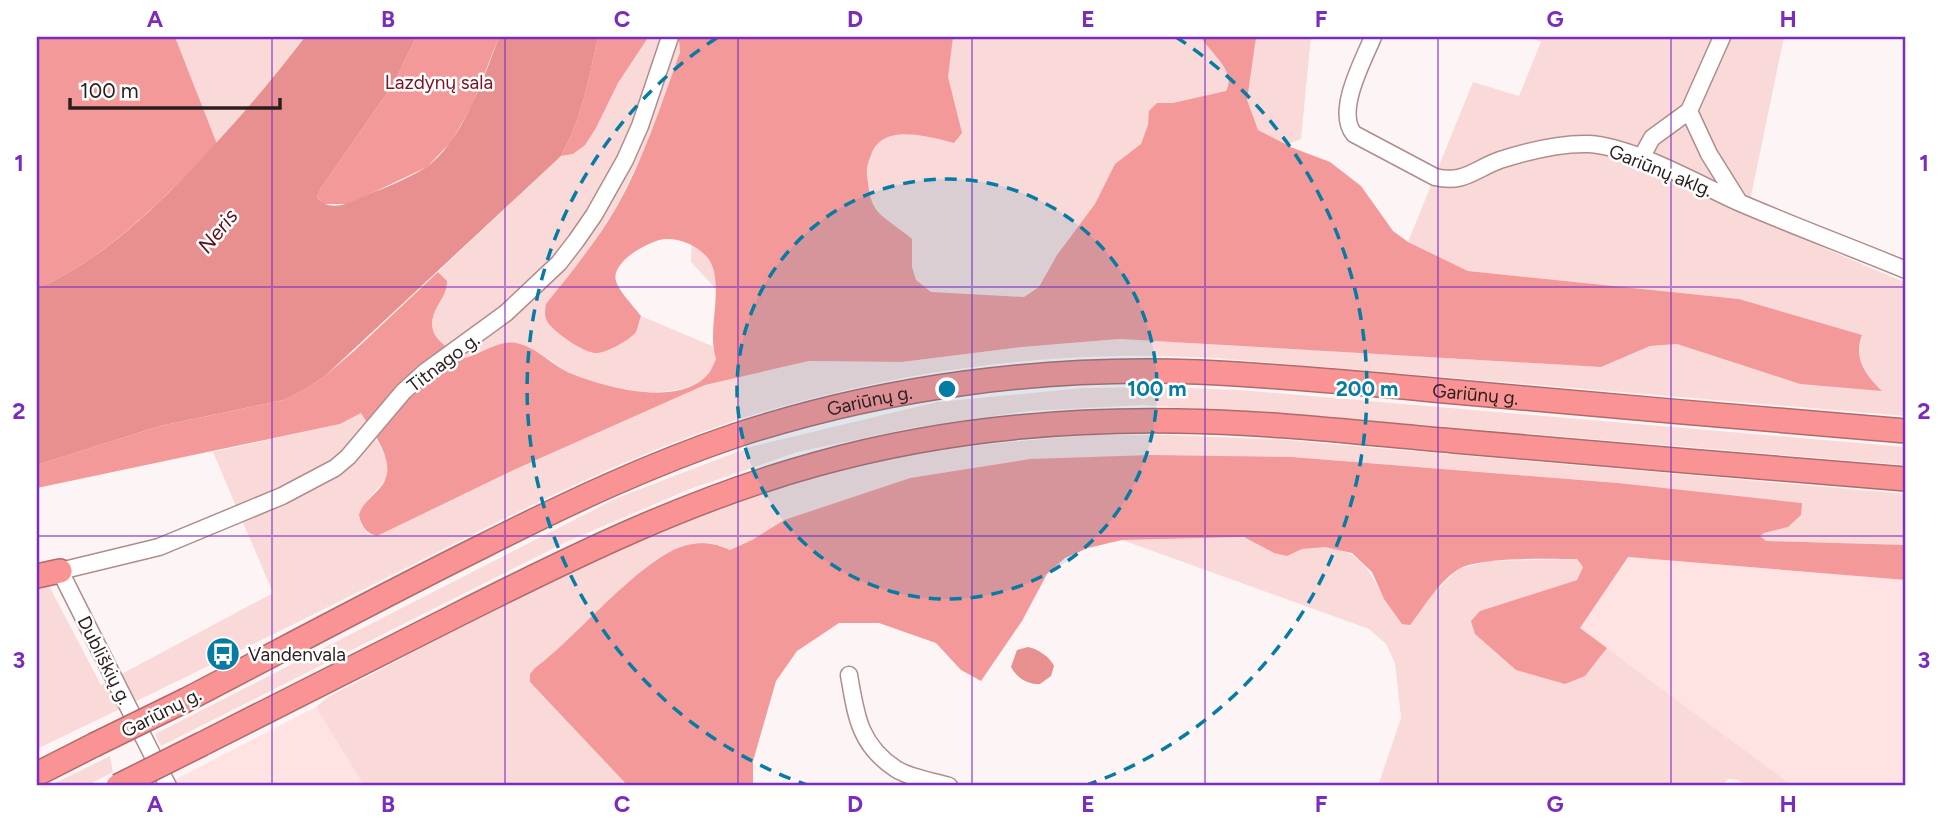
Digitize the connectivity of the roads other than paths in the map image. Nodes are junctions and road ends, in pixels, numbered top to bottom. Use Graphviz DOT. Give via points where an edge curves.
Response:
graph roads {
  1 [pos="670,37"];
  2 [pos="1373,37"];
  3 [pos="1722,37"];
  4 [pos="1689,111"];
  5 [pos="1640,158"];
  6 [pos="1740,202"];
  7 [pos="1906,270"];
  8 [pos="1906,431"];
  9 [pos="1906,480"];
  10 [pos="60,571"];
  11 [pos="37,576"];
  12 [pos="849,675"];
  13 [pos="37,774"];
  14 [pos="118,786"];
  15 [pos="168,786"];
  16 [pos="948,786"];
  1 -- 10 [label="street, Titnago g." via="625,160 576,241 506,313 403,392 348,457 282,496 159,547"];
  2 -- 5 [label="street, Gariūnų aklg." via="1353,86 1347,123 1354,134 1435,177 1461,178 1497,161 1561,145 1591,144"];
  3 -- 4 [label="street"];
  4 -- 5 [label="street" via="1652,138"];
  4 -- 6 [label="street" via="1709,154"];
  5 -- 6 [label="street, Gariūnų aklg."];
  6 -- 7 [label="street, Gariūnų aklg."];
  8 -- 13 [label="highway, Gariūnų g., bridge" via="1198,372 1070,373 902,393 739,435 616,482"];
  9 -- 14 [label="highway, bridge" via="1192,421 1041,424 894,445 819,463 679,510 533,577"];
  10 -- 11 [label="highway"];
  10 -- 15 [label="street, Dubliškių g."];
  12 -- 16 [label="street" via="857,722 870,746 898,771"];
}
